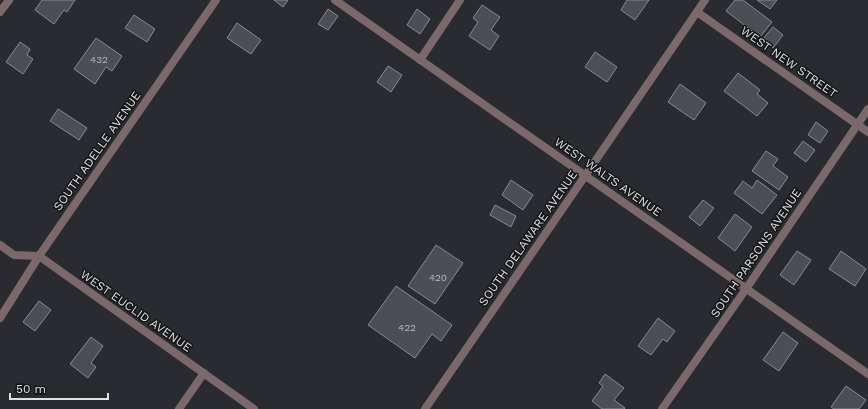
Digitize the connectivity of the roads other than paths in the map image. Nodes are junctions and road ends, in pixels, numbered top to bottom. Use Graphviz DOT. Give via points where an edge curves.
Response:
graph roads {
  1 [pos="9,0"];
  2 [pos="216,0"];
  3 [pos="335,0"];
  4 [pos="460,0"];
  5 [pos="705,0"];
  6 [pos="0,12"];
  7 [pos="697,12"];
  8 [pos="420,60"];
  9 [pos="868,109"];
  10 [pos="858,125"];
  11 [pos="868,132"];
  12 [pos="585,176"];
  13 [pos="0,245"];
  14 [pos="39,256"];
  15 [pos="746,289"];
  16 [pos="0,318"];
  17 [pos="204,373"];
  18 [pos="868,374"];
  19 [pos="179,409"];
  20 [pos="254,409"];
  21 [pos="425,409"];
  22 [pos="662,409"];
  1 -- 6 [label="street"];
  2 -- 14 [label="street, SOUTH ADELLE AVENUE"];
  3 -- 8 [label="street, WEST WALTS AVENUE"];
  4 -- 8 [label="street"];
  5 -- 7 [label="street, SOUTH DELAWARE AVENUE"];
  7 -- 10 [label="street, WEST NEW STREET"];
  7 -- 12 [label="street, SOUTH DELAWARE AVENUE"];
  8 -- 12 [label="street, WEST WALTS AVENUE"];
  9 -- 10 [label="street, SOUTH PARSONS AVENUE"];
  10 -- 11 [label="street, WEST NEW STREET"];
  10 -- 15 [label="street, SOUTH PARSONS AVENUE"];
  12 -- 15 [label="street, WEST WALTS AVENUE"];
  12 -- 21 [label="street, SOUTH DELAWARE AVENUE"];
  13 -- 14 [label="street" via="14,255"];
  14 -- 16 [label="street, SOUTH ADELLE AVENUE"];
  14 -- 17 [label="street, WEST EUCLID AVENUE"];
  15 -- 18 [label="street, WEST WALTS AVENUE"];
  15 -- 22 [label="street, SOUTH PARSONS AVENUE"];
  17 -- 19 [label="street"];
  17 -- 20 [label="street, WEST EUCLID AVENUE"];
}
